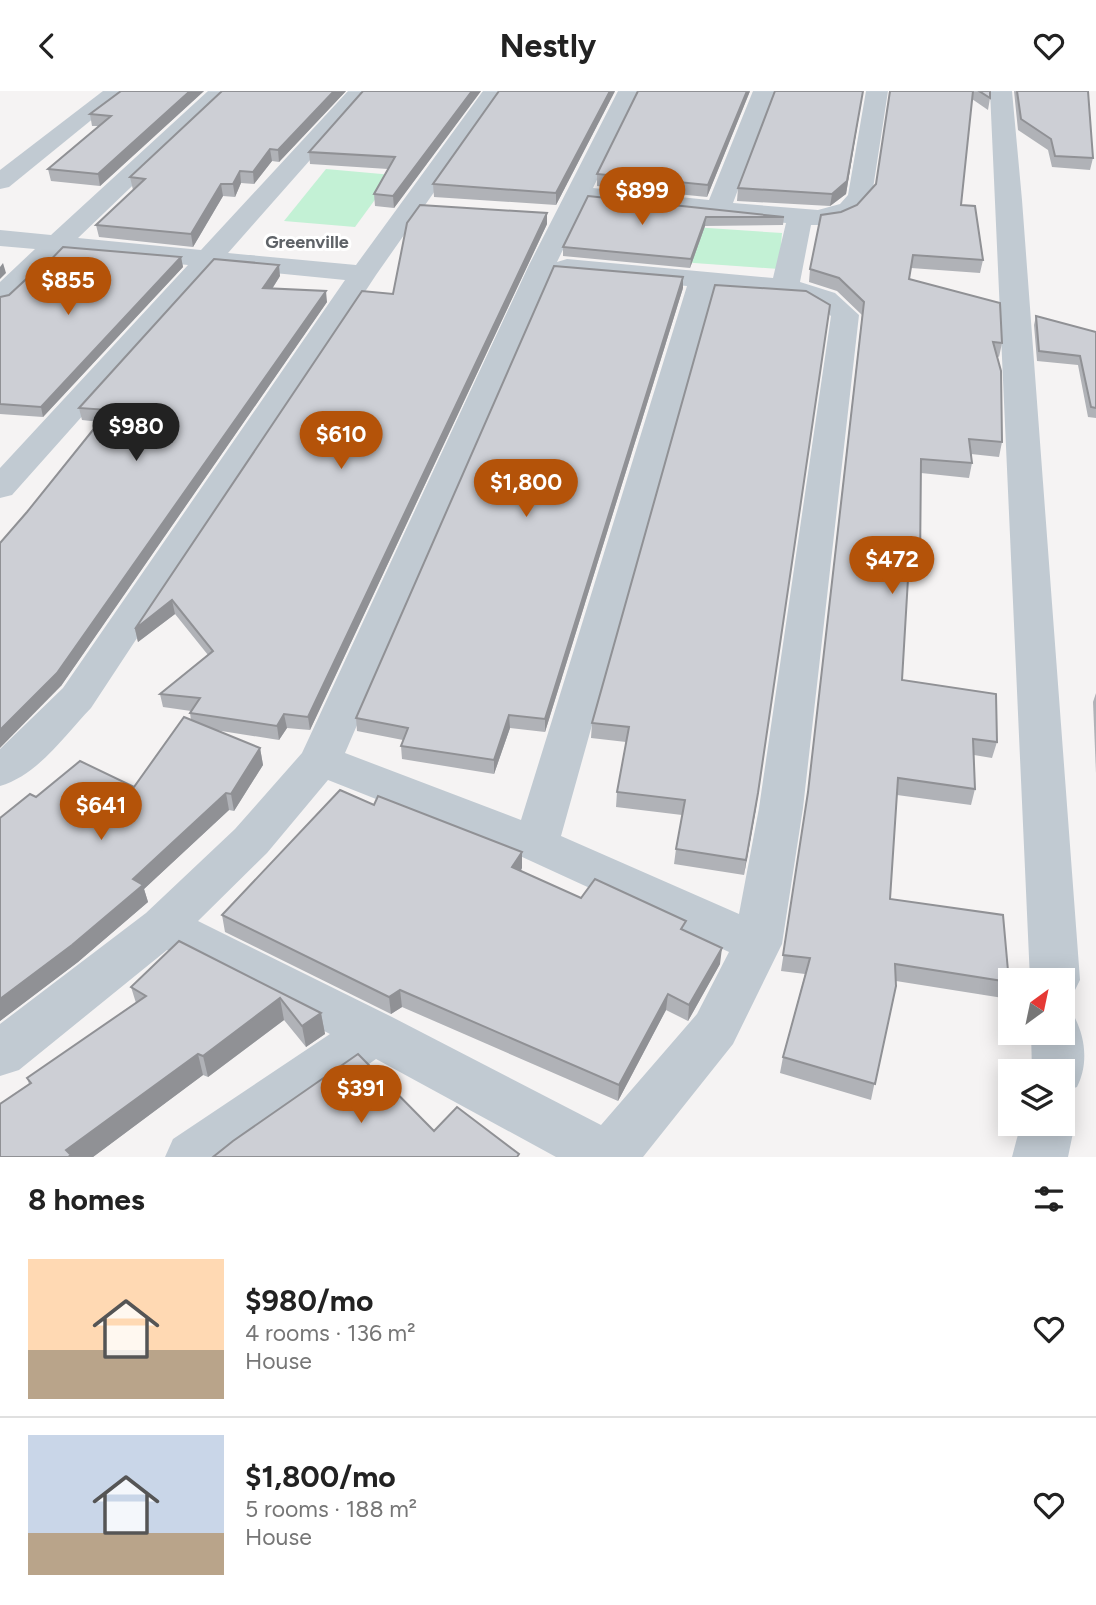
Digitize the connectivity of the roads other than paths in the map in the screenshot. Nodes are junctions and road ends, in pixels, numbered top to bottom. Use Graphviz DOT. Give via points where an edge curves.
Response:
graph roads {
  1 [pos="116,91"];
  2 [pos="220,91"];
  3 [pos="360,91"];
  4 [pos="494,91"];
  5 [pos="629,91"];
  6 [pos="764,91"];
  7 [pos="877,91"];
  8 [pos="1001,91"];
  9 [pos="0,182"];
  10 [pos="562,208"];
  11 [pos="718,209"];
  12 [pos="800,216"];
  13 [pos="0,238"];
  14 [pos="58,243"];
  15 [pos="211,257"];
  16 [pos="542,265"];
  17 [pos="363,274"];
  18 [pos="703,279"];
  19 [pos="785,287"];
  20 [pos="0,297"];
  21 [pos="0,488"];
  22 [pos="320,760"];
  23 [pos="0,771"];
  24 [pos="536,844"];
  25 [pos="163,926"];
  26 [pos="758,944"];
  27 [pos="1054,968"];
  28 [pos="374,1032"];
  29 [pos="0,1053"];
  30 [pos="1045,1136"];
  31 [pos="193,1157"];
  32 [pos="609,1157"];
  33 [pos="1040,1157"];
  1 -- 9 [label="street"];
  2 -- 14 [label="street"];
  3 -- 15 [label="street"];
  4 -- 17 [label="street" via="426,206"];
  5 -- 10 [label="street"];
  6 -- 11 [label="street"];
  7 -- 12 [label="street" via="856,205 829,218"];
  8 -- 27 [label="street"];
  10 -- 11 [label="street"];
  10 -- 16 [label="street"];
  11 -- 12 [label="street"];
  12 -- 19 [label="street"];
  13 -- 14 [label="street"];
  14 -- 15 [label="street"];
  14 -- 20 [label="street"];
  15 -- 17 [label="street"];
  15 -- 21 [label="street"];
  16 -- 18 [label="street"];
  16 -- 22 [label="street"];
  17 -- 23 [label="street" via="77,698"];
  18 -- 19 [label="street"];
  18 -- 24 [label="street"];
  19 -- 26 [label="street" via="822,296 845,315 781,808"];
  22 -- 24 [label="street"];
  22 -- 25 [label="street" via="251,841"];
  24 -- 26 [label="street"];
  25 -- 28 [label="street"];
  25 -- 29 [label="street"];
  26 -- 32 [label="street" via="715,1029"];
  28 -- 31 [label="street"];
  28 -- 32 [label="street"];
  30 -- 33 [label="street"];
}
